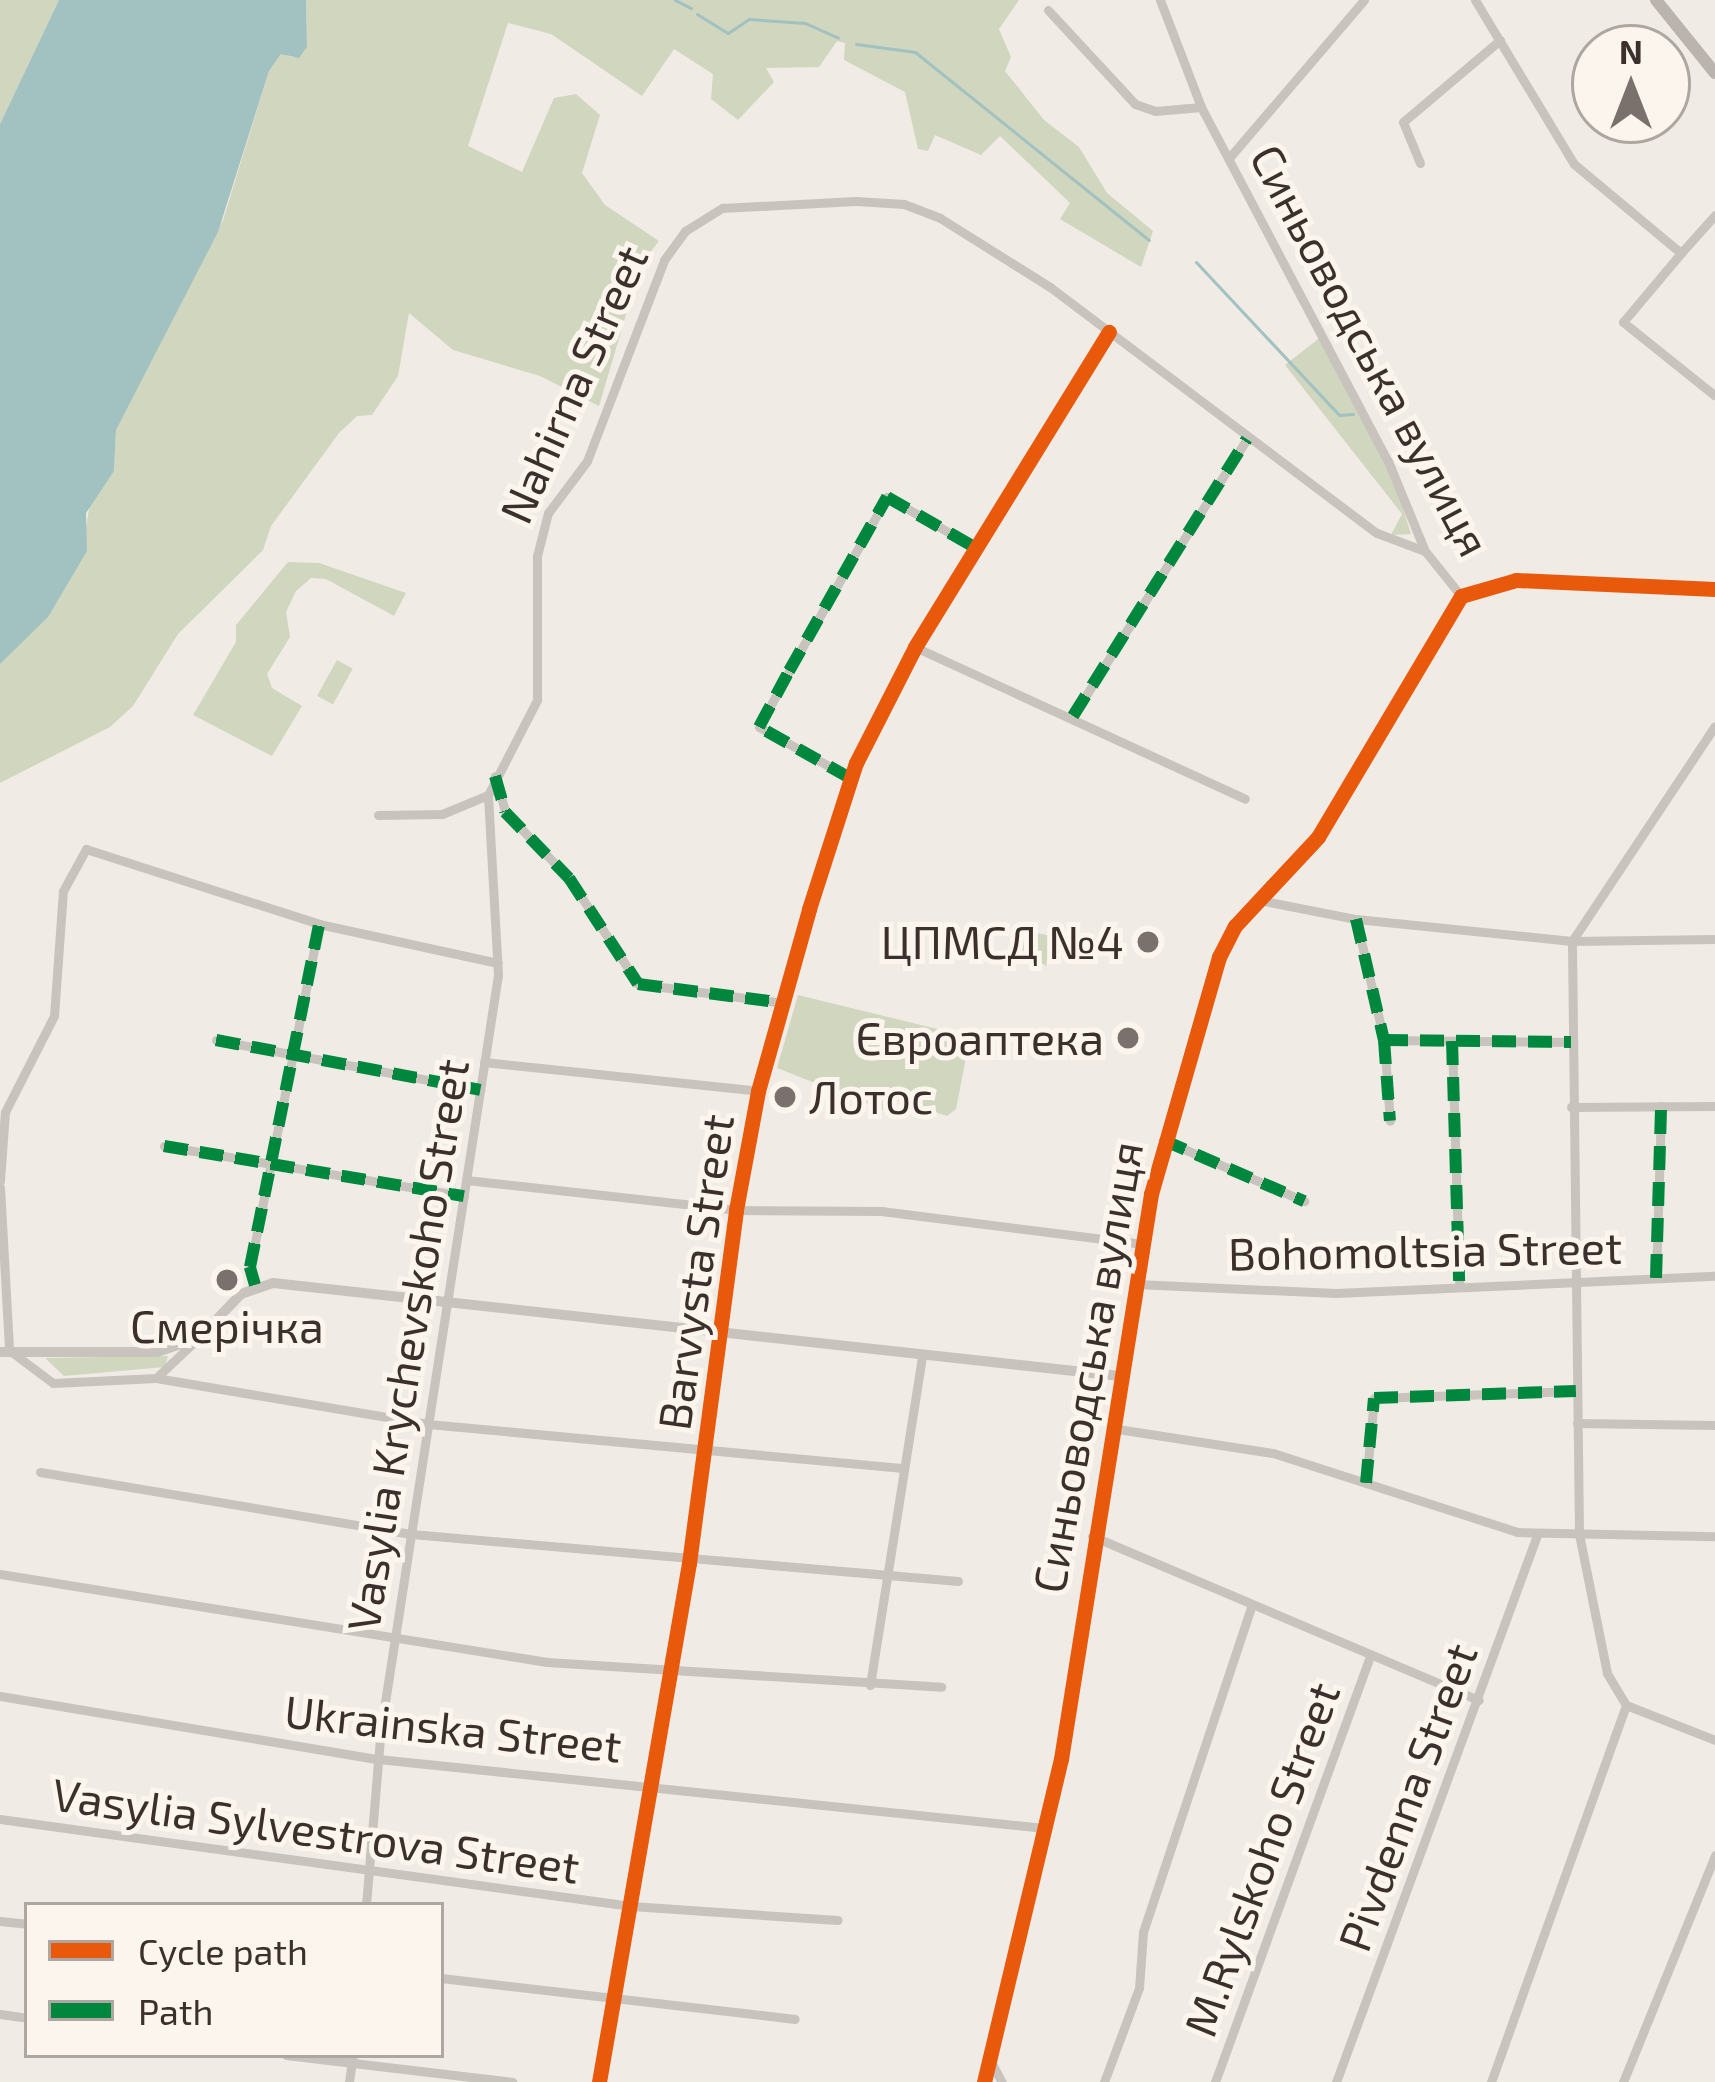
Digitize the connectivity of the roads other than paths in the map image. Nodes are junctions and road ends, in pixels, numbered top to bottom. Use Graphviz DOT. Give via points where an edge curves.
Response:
graph roads {
  1 [pos="1160,0"];
  2 [pos="1364,0"];
  3 [pos="1475,0"];
  4 [pos="1656,0"];
  5 [pos="1048,10"];
  6 [pos="1500,40"];
  7 [pos="1715,73"];
  8 [pos="1201,107"];
  9 [pos="1228,158"];
  10 [pos="1420,163"];
  11 [pos="1715,215"];
  12 [pos="1681,253"];
  13 [pos="1108,332"];
  14 [pos="1714,395"];
  15 [pos="1247,439"];
  16 [pos="976,548"];
  17 [pos="1426,551"];
  18 [pos="1715,589"];
  19 [pos="1462,596"];
  20 [pos="915,647"];
  21 [pos="1072,716"];
  22 [pos="1715,726"];
  23 [pos="495,776"];
  24 [pos="850,778"];
  25 [pos="488,795"];
  26 [pos="1245,799"];
  27 [pos="378,815"];
  28 [pos="1259,900"];
  29 [pos="1356,919"];
  30 [pos="320,924"];
  31 [pos="1715,939"];
  32 [pos="1572,940"];
  33 [pos="498,963"];
  34 [pos="784,1003"];
  35 [pos="216,1040"];
  36 [pos="1384,1040"];
  37 [pos="1452,1041"];
  38 [pos="1571,1042"];
  39 [pos="294,1052"];
  40 [pos="484,1062"];
  41 [pos="480,1090"];
  42 [pos="758,1091"];
  43 [pos="1661,1106"];
  44 [pos="1715,1106"];
  45 [pos="1570,1107"];
  46 [pos="1390,1121"];
  47 [pos="1163,1140"];
  48 [pos="164,1146"];
  49 [pos="272,1165"];
  50 [pos="466,1180"];
  51 [pos="0,1184"];
  52 [pos="464,1196"];
  53 [pos="1304,1202"];
  54 [pos="736,1210"];
  55 [pos="1143,1244"];
  56 [pos="1715,1276"];
  57 [pos="1656,1278"];
  58 [pos="1570,1280"];
  59 [pos="1136,1284"];
  60 [pos="1459,1284"];
  61 [pos="255,1285"];
  62 [pos="447,1306"];
  63 [pos="722,1336"];
  64 [pos="199,1338"];
  65 [pos="5,1351"];
  66 [pos="922,1356"];
  67 [pos="1120,1376"];
  68 [pos="156,1378"];
  69 [pos="1576,1391"];
  70 [pos="1577,1423"];
  71 [pos="428,1424"];
  72 [pos="1715,1425"];
  73 [pos="1111,1427"];
  74 [pos="704,1455"];
  75 [pos="901,1468"];
  76 [pos="40,1472"];
  77 [pos="1366,1483"];
  78 [pos="411,1534"];
  79 [pos="1579,1534"];
  80 [pos="1537,1535"];
  81 [pos="1092,1536"];
  82 [pos="1715,1536"];
  83 [pos="689,1562"];
  84 [pos="0,1574"];
  85 [pos="885,1576"];
  86 [pos="958,1581"];
  87 [pos="1252,1606"];
  88 [pos="395,1639"];
  89 [pos="1369,1658"];
  90 [pos="671,1670"];
  91 [pos="870,1685"];
  92 [pos="941,1688"];
  93 [pos="0,1696"];
  94 [pos="1479,1700"];
  95 [pos="1626,1706"];
  96 [pos="1715,1740"];
  97 [pos="378,1760"];
  98 [pos="651,1783"];
  99 [pos="0,1820"];
  100 [pos="1044,1828"];
  101 [pos="1715,1855"];
  102 [pos="366,1871"];
  103 [pos="365,1902"];
  104 [pos="631,1906"];
  105 [pos="838,1920"];
  106 [pos="444,1978"];
  107 [pos="614,2000"];
  108 [pos="795,2019"];
  109 [pos="988,2058"];
  110 [pos="352,2060"];
  111 [pos="350,2082"];
  112 [pos="512,2082"];
  113 [pos="599,2082"];
  114 [pos="984,2082"];
  115 [pos="1002,2082"];
  116 [pos="1104,2082"];
  117 [pos="1215,2082"];
  118 [pos="1336,2082"];
  119 [pos="1491,2082"];
  120 [pos="1623,2082"];
  1 -- 8 [label="street, Синьоводська вулиця"];
  2 -- 9 [label="street"];
  3 -- 6 [label="street"];
  4 -- 7 [label="main road"];
  5 -- 8 [label="street" via="1135,104 1154,111"];
  6 -- 10 [label="street" via="1403,122"];
  6 -- 12 [label="street" via="1574,164"];
  8 -- 9 [label="street, Синьоводська вулиця"];
  9 -- 17 [label="street, Синьоводська вулиця" via="1388,461"];
  11 -- 12 [label="street"];
  12 -- 14 [label="street" via="1623,322"];
  13 -- 15 [label="street, Nahirna Street"];
  13 -- 16 [label="street, Barvysta Street"];
  13 -- 23 [label="street, Nahirna Street" via="967,234 904,204 742,203 702,217 664,260 587,460 548,513 537,556 537,700"];
  15 -- 17 [label="street, Nahirna Street" via="1378,533"];
  15 -- 21 [label="street"];
  16 -- 20 [label="street, Barvysta Street"];
  16 -- 24 [label="street" via="887,497 789,671 759,727"];
  17 -- 19 [label="street, Синьоводська вулиця"];
  18 -- 19 [label="street" via="1516,580"];
  19 -- 28 [label="street, Синьоводська вулиця" via="1318,837"];
  20 -- 21 [label="street"];
  20 -- 24 [label="street, Barvysta Street"];
  21 -- 26 [label="street"];
  22 -- 32 [label="street"];
  23 -- 25 [label="street, Nahirna Street"];
  23 -- 34 [label="street" via="505,812 569,878 638,984"];
  24 -- 34 [label="street, Barvysta Street"];
  25 -- 27 [label="street" via="442,814"];
  25 -- 33 [label="street, Vasylia Krychevskoho Street"];
  28 -- 29 [label="street"];
  28 -- 47 [label="street, Синьоводська вулиця" via="1219,957"];
  29 -- 32 [label="street"];
  29 -- 36 [label="street"];
  30 -- 33 [label="street"];
  30 -- 39 [label="street"];
  30 -- 51 [label="street" via="86,849 63,891 54,1016 41,1054 4,1112"];
  31 -- 32 [label="street"];
  32 -- 38 [label="street"];
  33 -- 40 [label="street, Vasylia Krychevskoho Street"];
  34 -- 42 [label="street, Barvysta Street"];
  35 -- 39 [label="street"];
  36 -- 37 [label="street"];
  36 -- 46 [label="street"];
  37 -- 38 [label="street"];
  37 -- 60 [label="street"];
  38 -- 45 [label="street"];
  39 -- 41 [label="street"];
  39 -- 49 [label="street"];
  40 -- 41 [label="street, Vasylia Krychevskoho Street"];
  40 -- 42 [label="street"];
  41 -- 50 [label="street, Vasylia Krychevskoho Street"];
  42 -- 54 [label="street, Barvysta Street"];
  43 -- 44 [label="street"];
  43 -- 45 [label="street"];
  43 -- 57 [label="street"];
  45 -- 58 [label="street"];
  47 -- 53 [label="street"];
  47 -- 55 [label="street, Синьоводська вулиця"];
  48 -- 49 [label="street"];
  49 -- 52 [label="street"];
  49 -- 61 [label="street" via="250,1267"];
  50 -- 52 [label="street, Vasylia Krychevskoho Street"];
  50 -- 54 [label="street"];
  51 -- 65 [label="street"];
  52 -- 62 [label="street, Vasylia Krychevskoho Street"];
  54 -- 55 [label="street" via="881,1210"];
  54 -- 63 [label="street, Barvysta Street"];
  55 -- 59 [label="street, Синьоводська вулиця"];
  56 -- 57 [label="street, Bohomoltsia Street"];
  57 -- 58 [label="street, Bohomoltsia Street"];
  58 -- 60 [label="street, Bohomoltsia Street"];
  58 -- 69 [label="street"];
  59 -- 60 [label="street, Bohomoltsia Street" via="1336,1293"];
  59 -- 67 [label="street, Синьоводська вулиця"];
  61 -- 62 [label="street"];
  61 -- 64 [label="street"];
  62 -- 63 [label="street"];
  62 -- 71 [label="street, Vasylia Krychevskoho Street"];
  63 -- 66 [label="street"];
  63 -- 74 [label="street, Barvysta Street"];
  64 -- 65 [label="street" via="157,1352"];
  64 -- 68 [label="street"];
  65 -- 68 [label="street" via="62,1385"];
  66 -- 67 [label="street"];
  66 -- 75 [label="street"];
  67 -- 73 [label="street, Синьоводська вулиця"];
  68 -- 71 [label="street"];
  69 -- 70 [label="street"];
  69 -- 77 [label="street" via="1374,1398"];
  70 -- 72 [label="street"];
  70 -- 79 [label="street"];
  71 -- 74 [label="street"];
  71 -- 78 [label="street, Vasylia Krychevskoho Street"];
  73 -- 77 [label="street" via="1273,1453"];
  73 -- 81 [label="street, Синьоводська вулиця"];
  74 -- 75 [label="street"];
  74 -- 83 [label="street, Barvysta Street"];
  75 -- 85 [label="street"];
  76 -- 78 [label="street"];
  77 -- 80 [label="street"];
  78 -- 83 [label="street"];
  78 -- 88 [label="street, Vasylia Krychevskoho Street"];
  79 -- 80 [label="street"];
  79 -- 82 [label="street"];
  79 -- 95 [label="street" via="1606,1673"];
  80 -- 94 [label="street, Pivdenna Street"];
  81 -- 87 [label="street"];
  81 -- 100 [label="street, Синьоводська вулиця"];
  83 -- 85 [label="street"];
  83 -- 90 [label="street, Barvysta Street"];
  84 -- 88 [label="street"];
  85 -- 86 [label="street"];
  85 -- 91 [label="street"];
  87 -- 89 [label="street"];
  87 -- 116 [label="street" via="1143,1932 1139,1988"];
  88 -- 90 [label="street"];
  88 -- 97 [label="street, Vasylia Krychevskoho Street"];
  89 -- 94 [label="street"];
  89 -- 117 [label="street, M.Rylskoho Street"];
  90 -- 91 [label="street"];
  90 -- 98 [label="street, Barvysta Street"];
  91 -- 92 [label="street"];
  93 -- 97 [label="street, Ukrainska Street"];
  94 -- 118 [label="street, Pivdenna Street"];
  95 -- 96 [label="street"];
  95 -- 119 [label="street"];
  97 -- 98 [label="street, Ukrainska Street"];
  97 -- 102 [label="street, Vasylia Krychevskoho Street"];
  98 -- 100 [label="street, Ukrainska Street"];
  98 -- 104 [label="street, Barvysta Street"];
  99 -- 102 [label="street, Vasylia Sylvestrova Street"];
  100 -- 109 [label="street, Синьоводська вулиця"];
  101 -- 120 [label="street"];
  102 -- 103 [label="street, Vasylia Krychevskoho Street"];
  102 -- 104 [label="street, Vasylia Sylvestrova Street"];
  104 -- 105 [label="street, Vasylia Sylvestrova Street"];
  104 -- 107 [label="street, Barvysta Street"];
  106 -- 107 [label="street"];
  107 -- 108 [label="street"];
  107 -- 113 [label="street, Barvysta Street"];
  109 -- 114 [label="street, Синьоводська вулиця"];
  109 -- 115 [label="street"];
  110 -- 111 [label="street"];
  110 -- 112 [label="street"];
}
